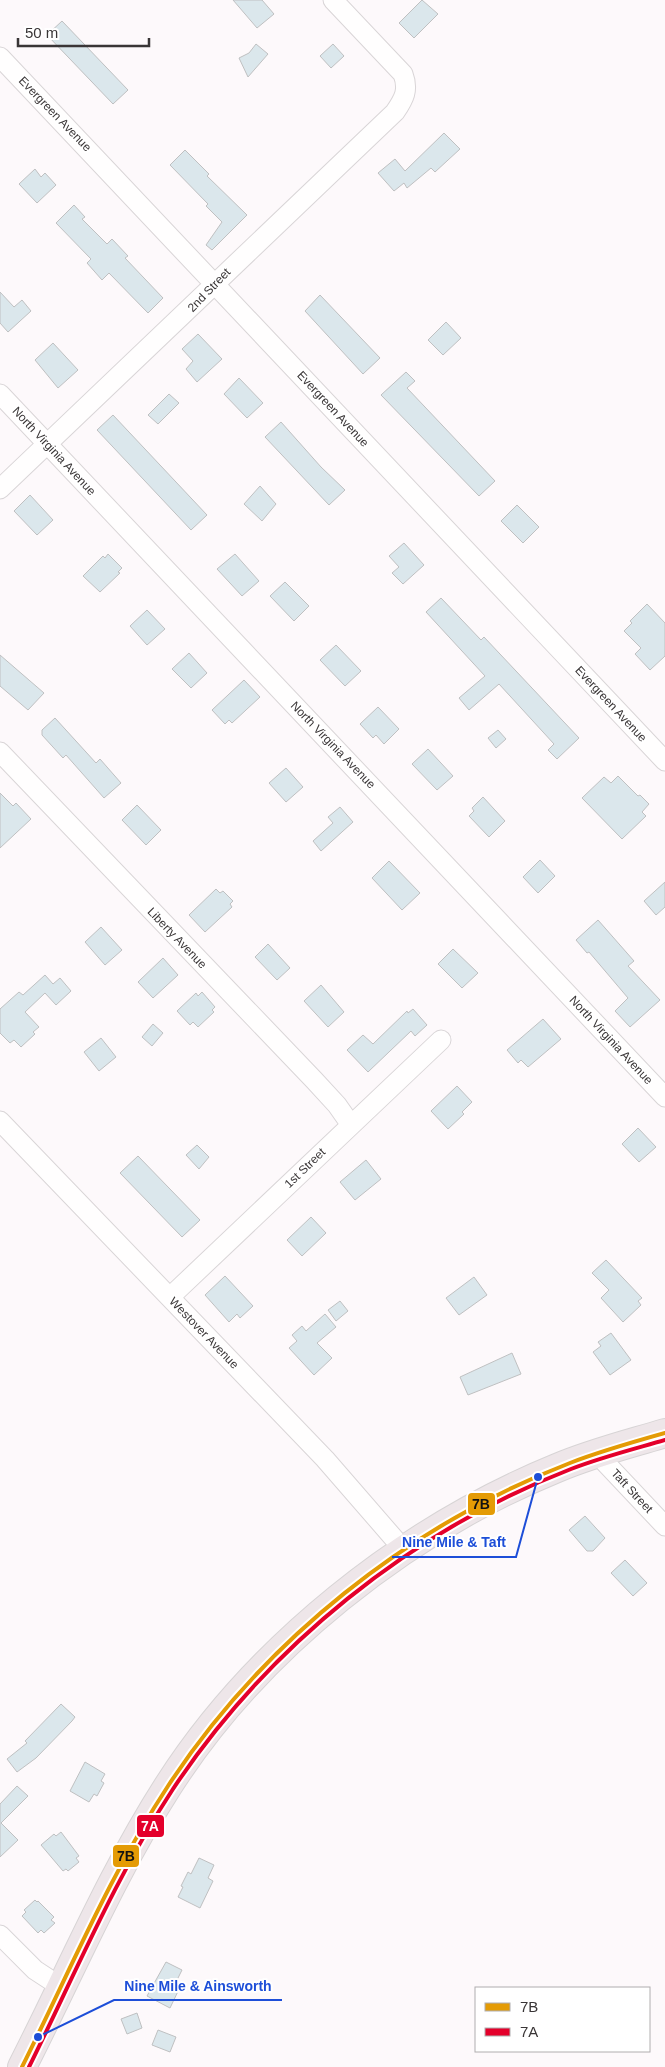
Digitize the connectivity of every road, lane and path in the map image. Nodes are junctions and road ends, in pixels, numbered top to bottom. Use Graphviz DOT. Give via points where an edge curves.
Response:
graph roads {
  1 [pos="333,0"];
  2 [pos="0,57"];
  3 [pos="215,283"];
  4 [pos="0,394"];
  5 [pos="48,444"];
  6 [pos="0,489"];
  7 [pos="0,752"];
  8 [pos="665,761"];
  9 [pos="441,1040"];
  10 [pos="665,1097"];
  11 [pos="0,1121"];
  12 [pos="351,1125"];
  13 [pos="170,1297"];
  14 [pos="665,1432"];
  15 [pos="598,1455"];
  16 [pos="665,1526"];
  17 [pos="404,1550"];
  18 [pos="0,1935"];
  19 [pos="61,1987"];
  20 [pos="22,2067"];
  1 -- 3 [label="street, 2nd Street" via="402,74 406,84 404,100"];
  2 -- 3 [label="street, Evergreen Avenue"];
  3 -- 5 [label="street, 2nd Street"];
  3 -- 8 [label="street, Evergreen Avenue"];
  4 -- 5 [label="street, North Virginia Avenue"];
  5 -- 6 [label="street, 2nd Street"];
  5 -- 10 [label="street, North Virginia Avenue"];
  7 -- 12 [label="street, Liberty Avenue" via="314,1080"];
  9 -- 12 [label="street, 1st Street"];
  11 -- 13 [label="street, Westover Avenue"];
  12 -- 13 [label="street, 1st Street"];
  13 -- 17 [label="street, Westover Avenue" via="325,1458"];
  14 -- 15 [label="main road"];
  15 -- 16 [label="street, Taft Street"];
  15 -- 17 [label="main road" via="558,1467 486,1501"];
  17 -- 19 [label="main road" via="351,1588 265,1665 185,1760 113,1880"];
  18 -- 19 [label="street" via="35,1970"];
  19 -- 20 [label="main road"];
}
